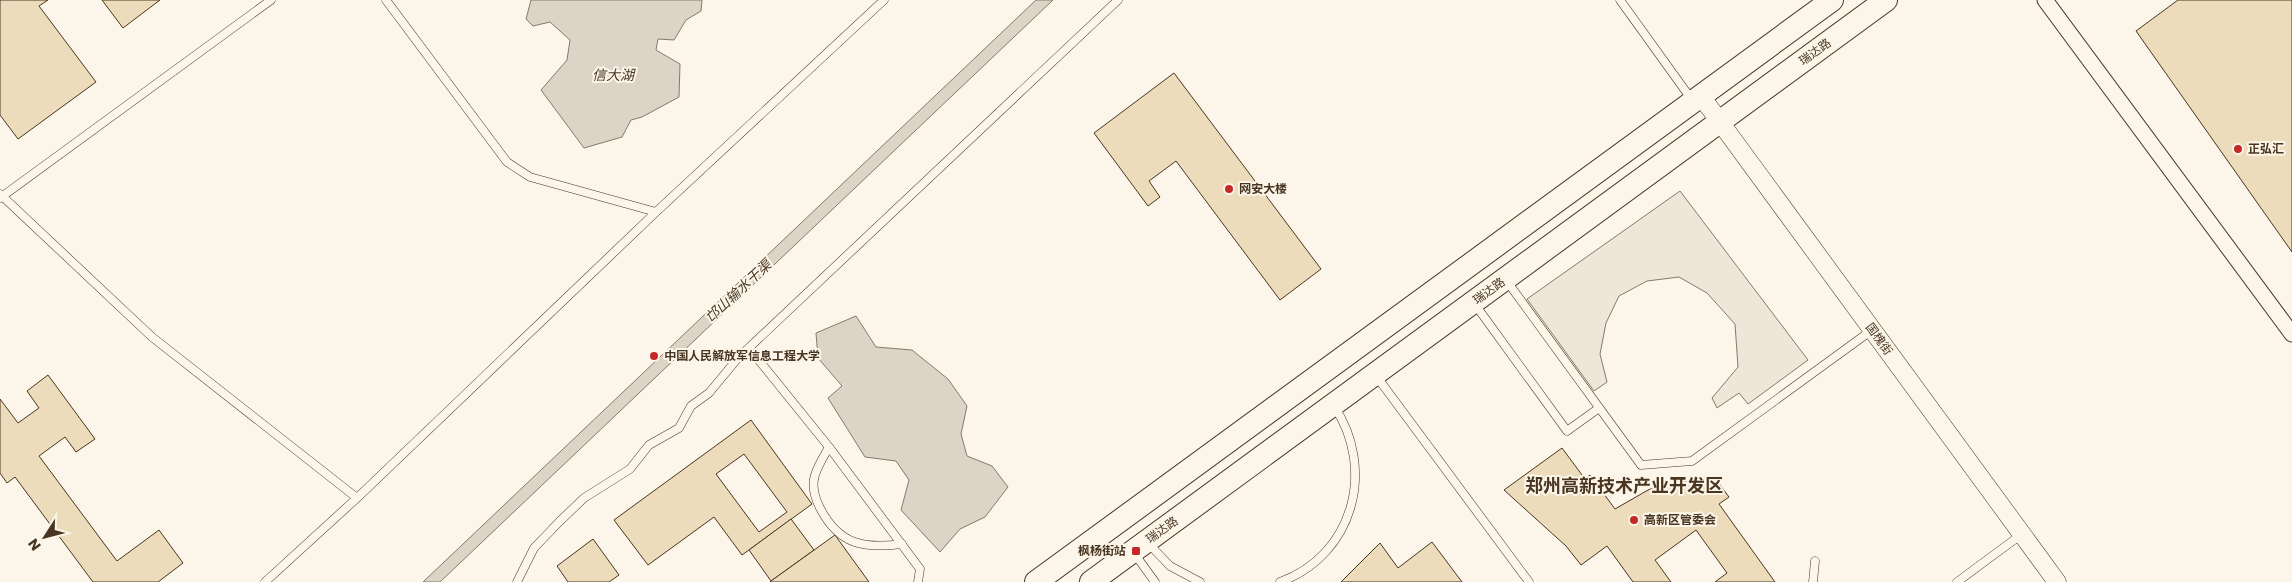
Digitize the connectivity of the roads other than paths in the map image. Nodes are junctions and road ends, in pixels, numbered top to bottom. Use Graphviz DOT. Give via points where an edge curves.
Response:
graph roads {
  1 [pos="271,0"];
  2 [pos="386,0"];
  3 [pos="884,0"];
  4 [pos="1118,0"];
  5 [pos="1620,0"];
  6 [pos="1832,0"];
  7 [pos="1886,0"];
  8 [pos="2045,0"];
  9 [pos="1697,98"];
  10 [pos="1720,122"];
  11 [pos="1,196"];
  12 [pos="656,212"];
  13 [pos="1505,279"];
  14 [pos="1473,302"];
  15 [pos="1872,330"];
  16 [pos="2292,334"];
  17 [pos="749,348"];
  18 [pos="1375,374"];
  19 [pos="1333,404"];
  20 [pos="1599,408"];
  21 [pos="829,447"];
  22 [pos="357,498"];
  23 [pos="2022,534"];
  24 [pos="902,544"];
  25 [pos="1141,544"];
  26 [pos="1815,561"];
  27 [pos="265,582"];
  28 [pos="517,582"];
  29 [pos="918,582"];
  30 [pos="1036,582"];
  31 [pos="1091,582"];
  32 [pos="1155,582"];
  33 [pos="1200,582"];
  34 [pos="1280,582"];
  35 [pos="1529,582"];
  36 [pos="1813,582"];
  37 [pos="1957,582"];
  38 [pos="2057,582"];
  1 -- 11 [label="lane"];
  2 -- 12 [label="lane" via="507,162 530,178"];
  3 -- 12 [label="lane"];
  4 -- 17 [label="lane"];
  5 -- 9 [label="lane"];
  6 -- 9 [label="main road"];
  7 -- 10 [label="main road, 瑞达路"];
  8 -- 16 [label="street"];
  9 -- 10 [label="street, 国槐街"];
  9 -- 30 [label="main road"];
  10 -- 13 [label="main road, 瑞达路"];
  10 -- 15 [label="street, 国槐街"];
  11 -- 22 [label="lane" via="152,337"];
  12 -- 22 [label="lane"];
  13 -- 14 [label="main road, 瑞达路"];
  13 -- 20 [label="lane"];
  14 -- 18 [label="main road, 瑞达路"];
  14 -- 20 [label="lane" via="1567,431"];
  15 -- 20 [label="lane" via="1692,461 1641,466"];
  15 -- 23 [label="street, 国槐街"];
  17 -- 21 [label="lane"];
  17 -- 28 [label="lane" via="692,406 679,428 649,445 630,469 584,498 558,522 534,548"];
  18 -- 19 [label="main road, 瑞达路"];
  18 -- 35 [label="lane"];
  19 -- 25 [label="main road, 瑞达路"];
  19 -- 34 [label="lane" via="1350,435 1354,452 1356,470 1352,504 1328,550 1302,572"];
  21 -- 24 [label="lane"];
  21 -- 24 [label="lane" via="814,476 813,489 825,518 848,540 864,546"];
  22 -- 27 [label="lane"];
  23 -- 37 [label="lane"];
  23 -- 38 [label="street, 国槐街"];
  24 -- 29 [label="lane" via="920,569"];
  25 -- 31 [label="main road, 瑞达路"];
  25 -- 32 [label="lane"];
  25 -- 33 [label="lane" via="1170,566"];
  26 -- 36 [label="lane"];
}
